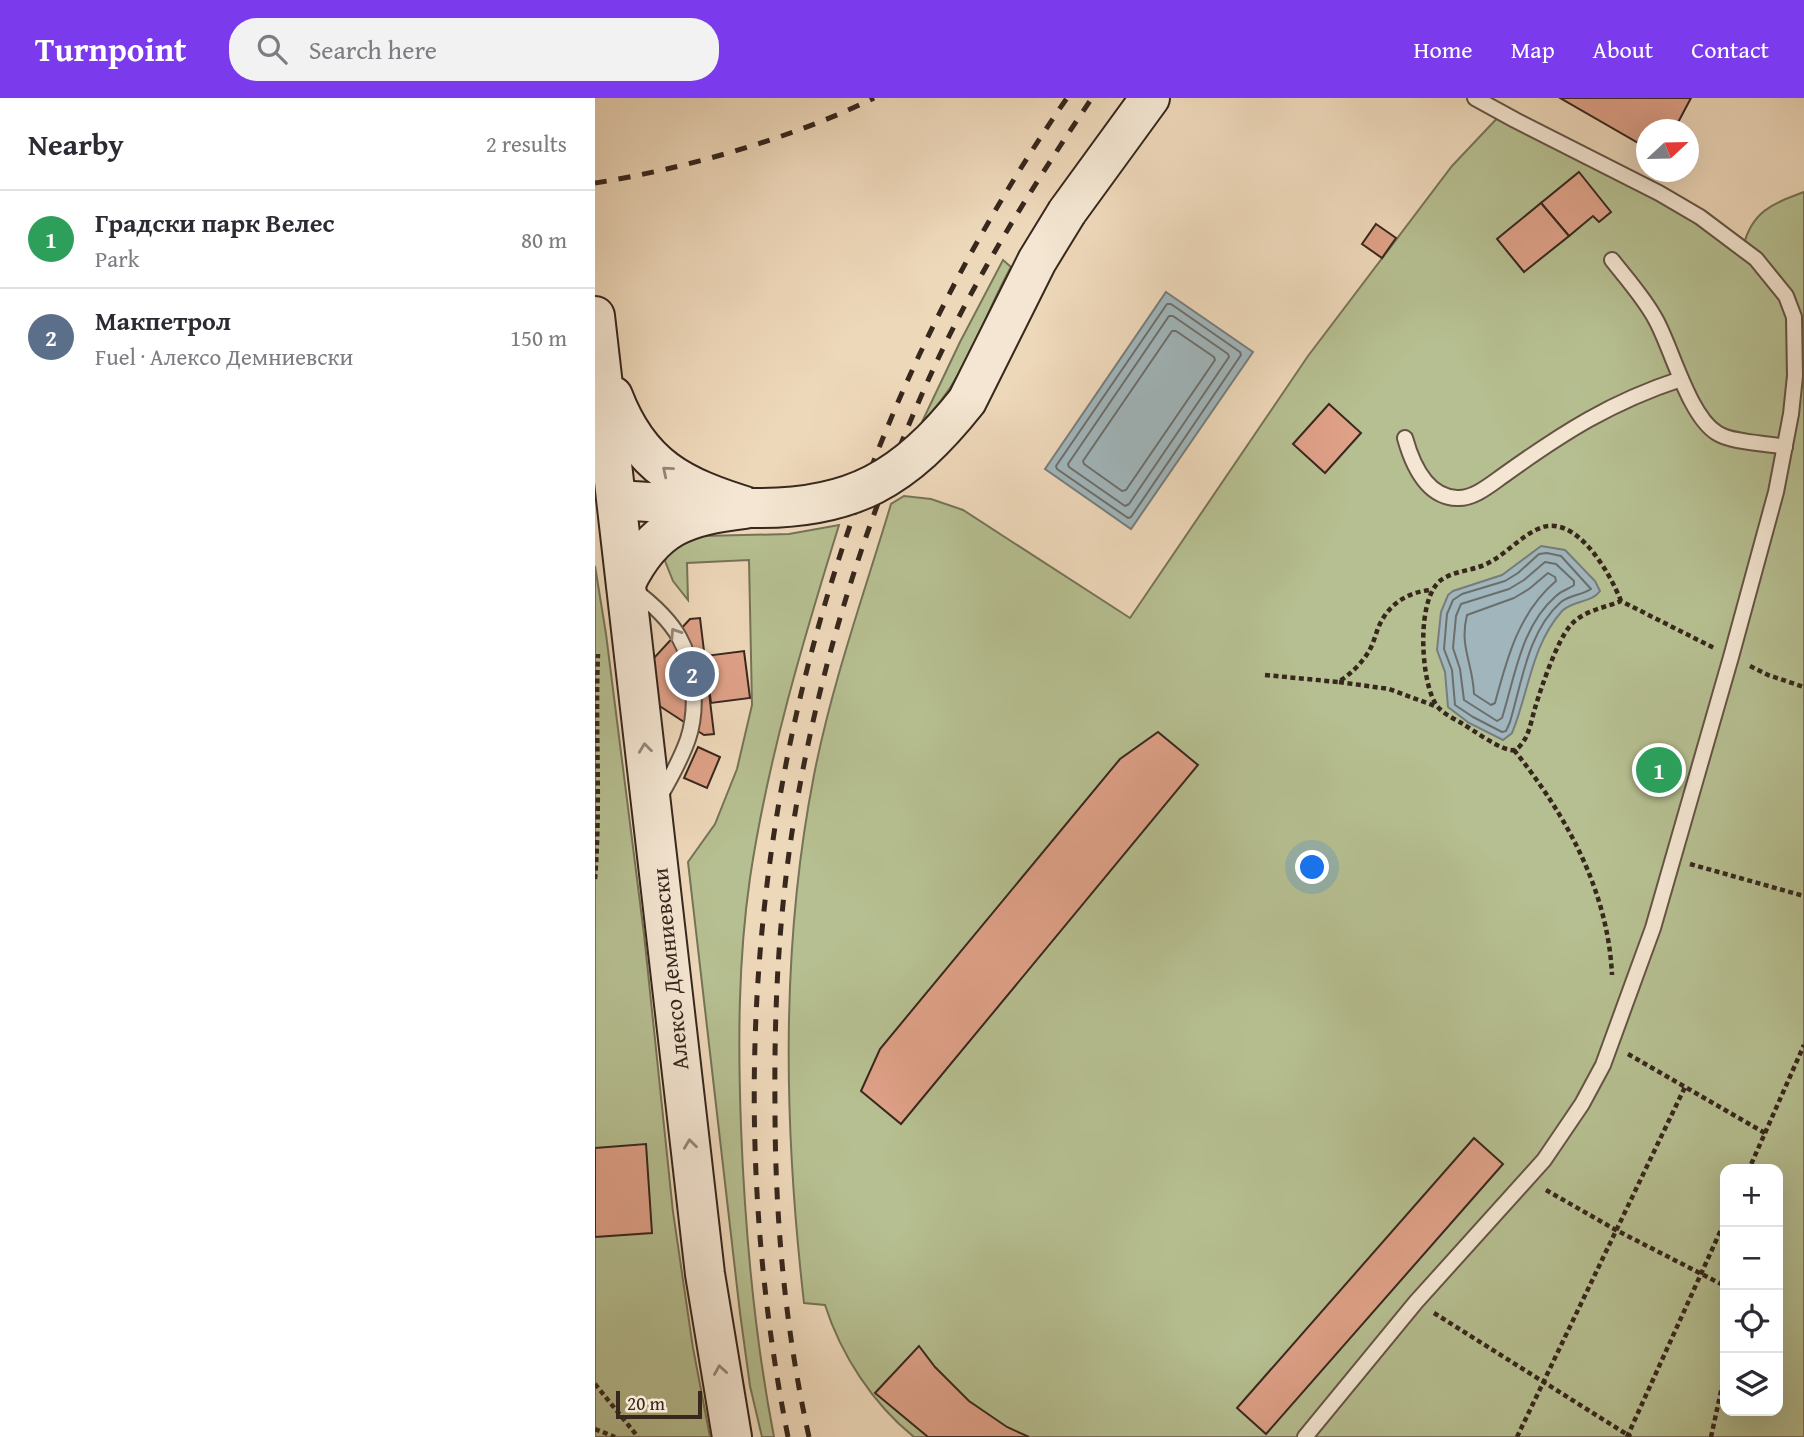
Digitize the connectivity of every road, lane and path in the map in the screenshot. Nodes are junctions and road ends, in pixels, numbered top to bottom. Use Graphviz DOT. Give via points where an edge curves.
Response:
graph roads {
  1 [pos="1150,98"];
  2 [pos="1475,98"];
  3 [pos="1612,260"];
  4 [pos="598,339"];
  5 [pos="1681,379"];
  6 [pos="595,402"];
  7 [pos="1405,438"];
  8 [pos="1786,446"];
  9 [pos="751,508"];
  10 [pos="606,509"];
  11 [pos="626,583"];
  12 [pos="1432,590"];
  13 [pos="1621,601"];
  14 [pos="599,646"];
  15 [pos="1731,656"];
  16 [pos="1265,675"];
  17 [pos="1338,682"];
  18 [pos="1804,687"];
  19 [pos="1437,707"];
  20 [pos="1514,750"];
  21 [pos="652,811"];
  22 [pos="1673,859"];
  23 [pos="595,879"];
  24 [pos="1804,897"];
  25 [pos="1612,984"];
  26 [pos="1611,1045"];
  27 [pos="1804,1045"];
  28 [pos="1685,1087"];
  29 [pos="1765,1133"];
  30 [pos="1751,1164"];
  31 [pos="1527,1179"];
  32 [pos="1722,1227"];
  33 [pos="1616,1230"];
  34 [pos="1701,1274"];
  35 [pos="1720,1284"];
  36 [pos="1416,1302"];
  37 [pos="1542,1380"];
  38 [pos="595,1384"];
  39 [pos="1720,1396"];
  40 [pos="595,1429"];
  41 [pos="1629,1436"];
  42 [pos="615,1437"];
  43 [pos="638,1437"];
  44 [pos="732,1437"];
  45 [pos="1305,1437"];
  46 [pos="1517,1437"];
  47 [pos="1711,1437"];
  1 -- 9 [label="main road, bridge" via="1067,212 1037,261 967,401 933,440 883,481 842,499 783,509"];
  2 -- 8 [label="lane" via="1683,207 1743,248 1771,275 1786,296 1795,328"];
  3 -- 5 [label="lane" via="1656,320"];
  4 -- 6 [label="main road"];
  9 -- 4 [label="main road, one-way" via="682,483 646,452 623,421"];
  4 -- 10 [label="main road, Алексо Демниевски"];
  5 -- 7 [label="lane" via="1582,422 1465,498 1442,494 1427,484"];
  5 -- 8 [label="lane" via="1718,434"];
  8 -- 15 [label="lane"];
  9 -- 10 [label="main road"];
  9 -- 11 [label="main road" via="698,517 669,530 641,555"];
  10 -- 11 [label="main road, Алексо Демниевски"];
  21 -- 11 [label="main road, Алексо Демниевски, one-way"];
  21 -- 11 [label="lane, one-way" via="687,741 692,691 679,637 661,613"];
  12 -- 13 [label="path" via="1441,580 1487,565 1528,534 1553,525 1588,547 1609,574"];
  12 -- 17 [label="path" via="1409,595 1390,609 1369,651"];
  12 -- 19 [label="path" via="1422,649"];
  13 -- 15 [label="path"];
  13 -- 20 [label="path" via="1580,615 1568,628 1543,682 1526,737"];
  14 -- 23 [label="path"];
  15 -- 18 [label="path"];
  15 -- 22 [label="lane"];
  16 -- 17 [label="path"];
  17 -- 19 [label="path" via="1389,689"];
  19 -- 20 [label="path"];
  20 -- 25 [label="path" via="1562,817 1585,862 1608,940"];
  44 -- 21 [label="main road, Алексо Демниевски, one-way" via="705,1274"];
  22 -- 24 [label="path"];
  22 -- 26 [label="lane"];
  26 -- 28 [label="path"];
  26 -- 31 [label="lane" via="1582,1104"];
  27 -- 29 [label="path"];
  28 -- 29 [label="path"];
  28 -- 33 [label="path"];
  29 -- 30 [label="path"];
  31 -- 33 [label="path"];
  31 -- 36 [label="lane"];
  32 -- 34 [label="path"];
  33 -- 34 [label="path"];
  33 -- 37 [label="path"];
  34 -- 35 [label="path"];
  34 -- 41 [label="path"];
  36 -- 37 [label="path"];
  36 -- 45 [label="lane"];
  37 -- 41 [label="path"];
  37 -- 46 [label="path"];
  38 -- 43 [label="path"];
  39 -- 47 [label="path"];
  40 -- 42 [label="path"];
}
